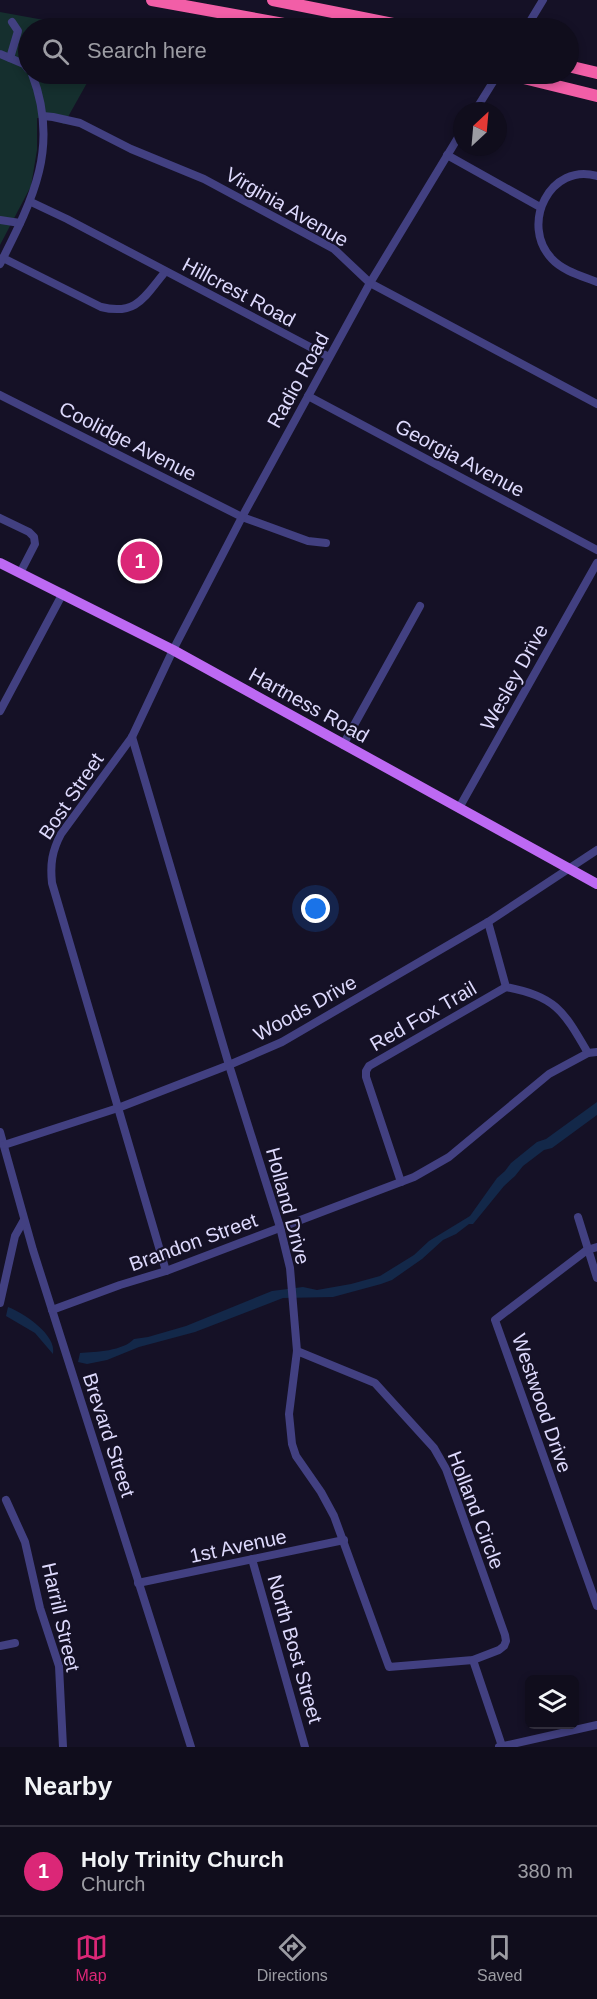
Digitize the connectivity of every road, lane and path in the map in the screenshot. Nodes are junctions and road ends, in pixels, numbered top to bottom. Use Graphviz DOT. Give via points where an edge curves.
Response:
graph roads {
  1 [pos="152,0"];
  2 [pos="273,0"];
  3 [pos="543,0"];
  4 [pos="251,18"];
  5 [pos="363,18"];
  6 [pos="532,18"];
  7 [pos="12,22"];
  8 [pos="0,54"];
  9 [pos="10,58"];
  10 [pos="18,61"];
  11 [pos="579,69"];
  12 [pos="597,73"];
  13 [pos="36,84"];
  14 [pos="491,84"];
  15 [pos="548,84"];
  16 [pos="597,96"];
  17 [pos="480,102"];
  18 [pos="43,116"];
  19 [pos="453,145"];
  20 [pos="447,155"];
  21 [pos="597,176"];
  22 [pos="31,202"];
  23 [pos="540,207"];
  24 [pos="0,220"];
  25 [pos="20,223"];
  26 [pos="2,261"];
  27 [pos="165,272"];
  28 [pos="597,282"];
  29 [pos="370,283"];
  30 [pos="329,357"];
  31 [pos="0,395"];
  32 [pos="308,396"];
  33 [pos="597,404"];
  34 [pos="242,517"];
  35 [pos="0,518"];
  36 [pos="326,543"];
  37 [pos="597,550"];
  38 [pos="597,562"];
  39 [pos="0,563"];
  40 [pos="20,573"];
  41 [pos="63,593"];
  42 [pos="420,606"];
  43 [pos="173,650"];
  44 [pos="0,711"];
  45 [pos="132,737"];
  46 [pos="343,745"];
  47 [pos="459,808"];
  48 [pos="597,850"];
  49 [pos="570,869"];
  50 [pos="597,884"];
  51 [pos="488,922"];
  52 [pos="506,987"];
  53 [pos="592,1052"];
  54 [pos="229,1065"];
  55 [pos="118,1108"];
  56 [pos="0,1132"];
  57 [pos="4,1145"];
  58 [pos="401,1182"];
  59 [pos="578,1217"];
  60 [pos="24,1220"];
  61 [pos="280,1227"];
  62 [pos="597,1247"];
  63 [pos="587,1250"];
  64 [pos="166,1271"];
  65 [pos="597,1278"];
  66 [pos="0,1303"];
  67 [pos="52,1310"];
  68 [pos="297,1351"];
  69 [pos="6,1500"];
  70 [pos="344,1540"];
  71 [pos="252,1559"];
  72 [pos="138,1583"];
  73 [pos="597,1606"];
  74 [pos="15,1643"];
  75 [pos="0,1646"];
  76 [pos="472,1660"];
  77 [pos="597,1725"];
  78 [pos="515,1745"];
  79 [pos="63,1747"];
  80 [pos="191,1747"];
  81 [pos="305,1747"];
  82 [pos="501,1747"];
  1 -- 4 [label="highway"];
  2 -- 5 [label="highway"];
  3 -- 6 [label="street"];
  7 -- 9 [label="street" via="18,31"];
  8 -- 9 [label="street"];
  9 -- 10 [label="street"];
  11 -- 12 [label="highway"];
  13 -- 18 [label="street"];
  14 -- 17 [label="street"];
  15 -- 16 [label="highway"];
  18 -- 22 [label="street" via="40,171"];
  18 -- 29 [label="street, Virginia Avenue" via="80,123 204,179 334,249"];
  19 -- 20 [label="street, Radio Road"];
  20 -- 23 [label="street"];
  20 -- 29 [label="street, Radio Road"];
  21 -- 23 [label="street" via="576,175 561,182"];
  22 -- 25 [label="street"];
  22 -- 27 [label="street, Hillcrest Road"];
  23 -- 28 [label="street" via="539,236 553,261"];
  24 -- 25 [label="street"];
  25 -- 26 [label="street"];
  26 -- 27 [label="street, Hillcrest Road" via="115,310 130,308 142,300"];
  27 -- 30 [label="street, Hillcrest Road"];
  29 -- 30 [label="street, Radio Road"];
  29 -- 33 [label="street, Virginia Avenue"];
  30 -- 32 [label="street, Radio Road"];
  31 -- 34 [label="street, Coolidge Avenue"];
  32 -- 34 [label="street, Radio Road"];
  32 -- 37 [label="street, Georgia Avenue"];
  34 -- 36 [label="street, Coolidge Avenue" via="308,541"];
  34 -- 43 [label="street, Radio Road"];
  35 -- 40 [label="street" via="34,537"];
  38 -- 47 [label="street, Wesley Drive"];
  39 -- 40 [label="main road, Hartness Road"];
  40 -- 41 [label="main road, Hartness Road"];
  41 -- 43 [label="main road, Hartness Road"];
  41 -- 44 [label="street"];
  42 -- 46 [label="street"];
  43 -- 45 [label="street, Bost Street"];
  43 -- 46 [label="main road, Hartness Road"];
  45 -- 54 [label="street, Holland Drive"];
  45 -- 55 [label="street, Bost Street" via="61,834 50,866"];
  46 -- 47 [label="main road, Hartness Road"];
  47 -- 49 [label="main road, Hartness Road"];
  48 -- 49 [label="street, Woods Drive"];
  49 -- 50 [label="main road, Hartness Road"];
  49 -- 51 [label="street, Woods Drive"];
  51 -- 52 [label="street"];
  51 -- 54 [label="street, Woods Drive" via="282,1042"];
  52 -- 53 [label="street" via="546,999 568,1019"];
  52 -- 58 [label="street, Red Fox Trail" via="366,1071"];
  53 -- 58 [label="street, Brandon Street" via="549,1074 449,1157"];
  54 -- 55 [label="street, Woods Drive"];
  54 -- 61 [label="street, Holland Drive"];
  55 -- 57 [label="street, Woods Drive"];
  55 -- 64 [label="street"];
  56 -- 57 [label="street, Brevard Street"];
  57 -- 60 [label="street, Brevard Street"];
  58 -- 61 [label="street, Brandon Street"];
  59 -- 63 [label="street"];
  60 -- 66 [label="street" via="15,1236"];
  60 -- 67 [label="street, Brevard Street"];
  61 -- 64 [label="street, Brandon Street"];
  61 -- 68 [label="street, Holland Drive" via="290,1268"];
  62 -- 63 [label="street"];
  63 -- 65 [label="street"];
  63 -- 73 [label="street, Westwood Drive" via="495,1320"];
  64 -- 67 [label="street, Brandon Street"];
  67 -- 72 [label="street, Brevard Street"];
  68 -- 70 [label="street, Holland Drive" via="289,1414 292,1444"];
  68 -- 76 [label="street, Holland Circle" via="375,1383 441,1458 506,1641 499,1650"];
  69 -- 79 [label="street, Harrill Street" via="25,1542 59,1666"];
  70 -- 71 [label="street, 1st Avenue"];
  70 -- 76 [label="street, Holland Drive" via="389,1667"];
  71 -- 72 [label="street, 1st Avenue"];
  71 -- 81 [label="street, North Bost Street"];
  72 -- 80 [label="street, Brevard Street"];
  74 -- 75 [label="street"];
  76 -- 82 [label="street"];
  77 -- 78 [label="street"];
  78 -- 82 [label="street"];
}
